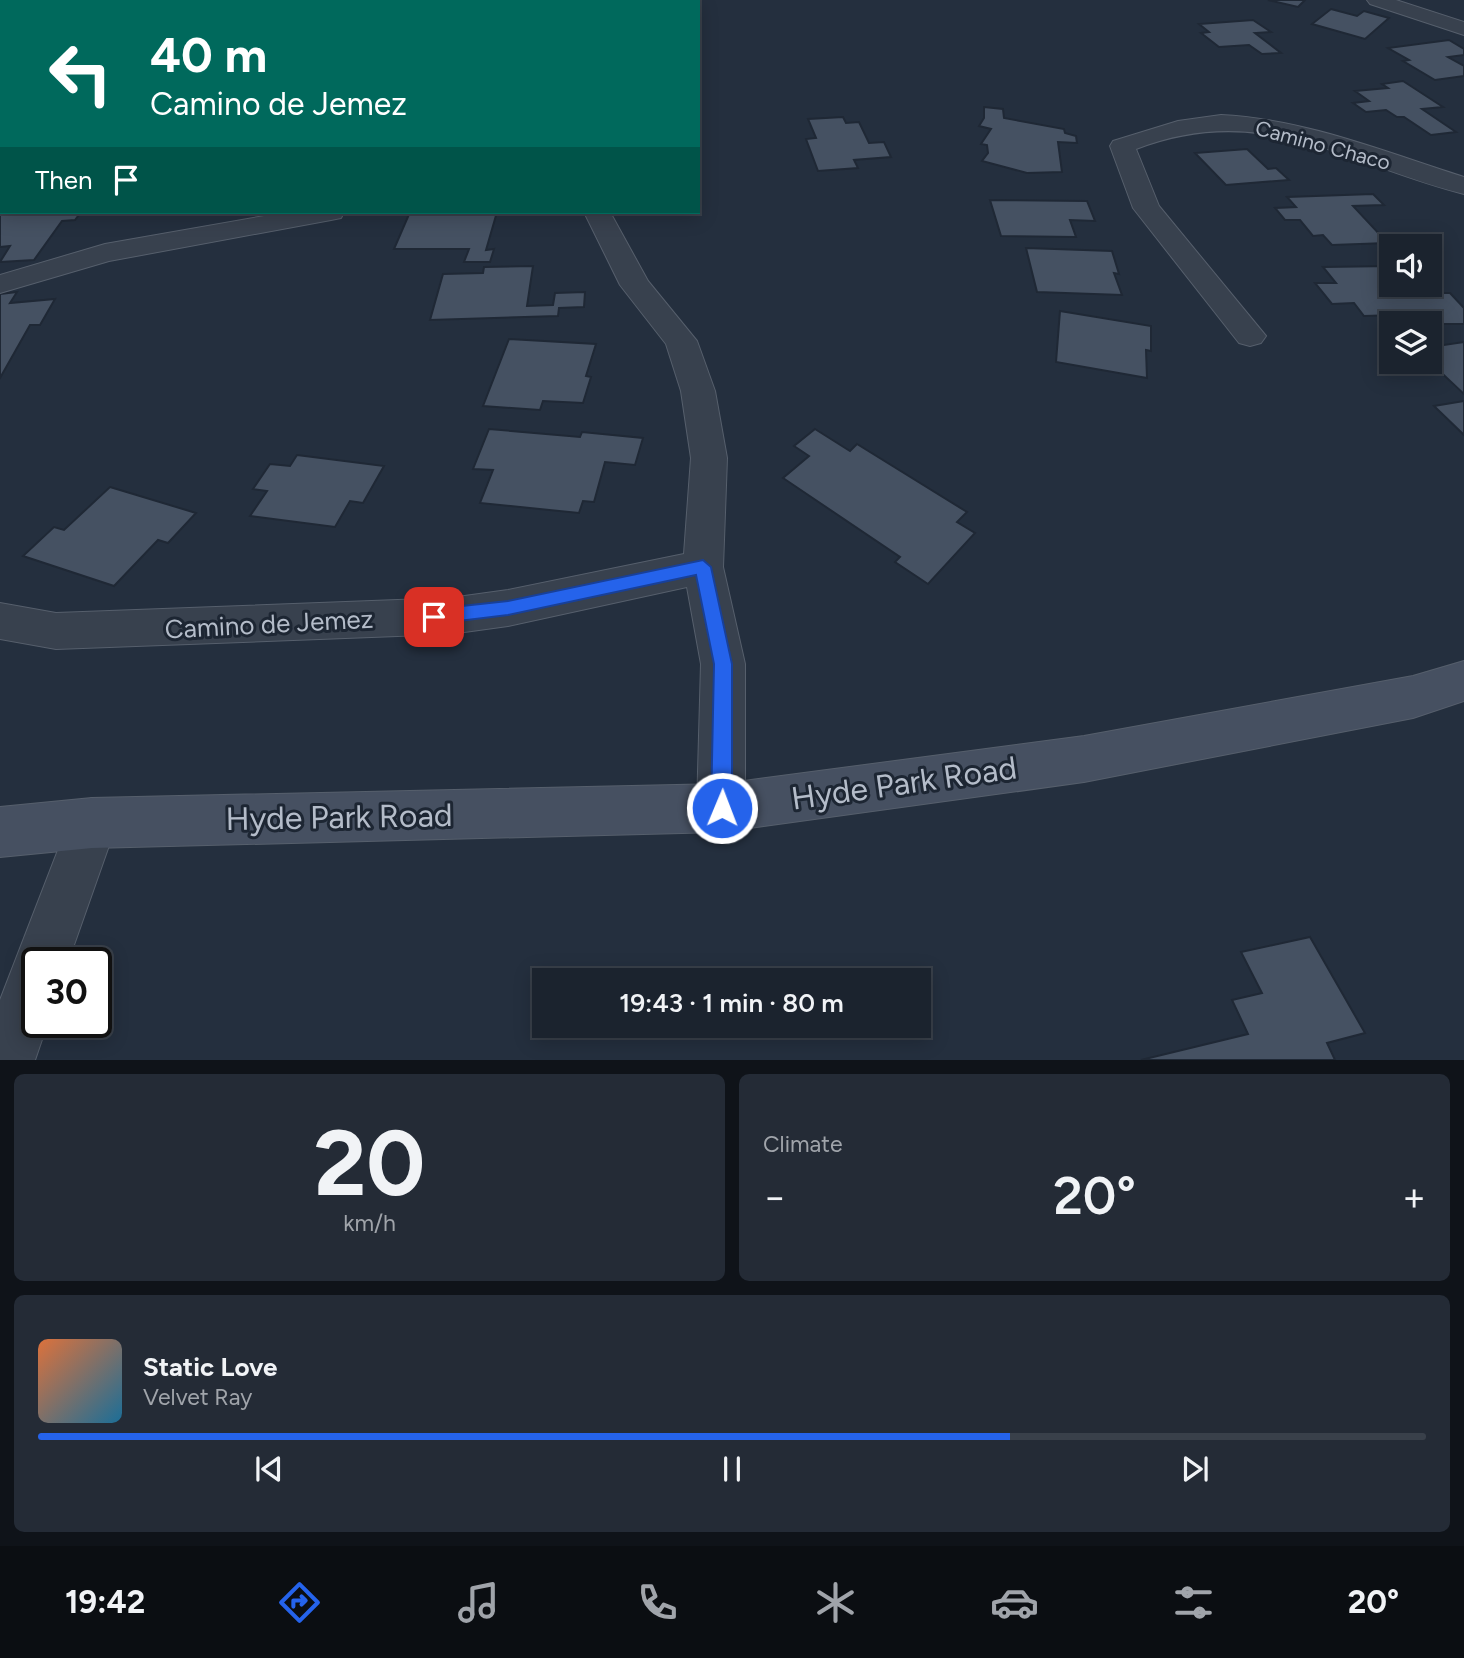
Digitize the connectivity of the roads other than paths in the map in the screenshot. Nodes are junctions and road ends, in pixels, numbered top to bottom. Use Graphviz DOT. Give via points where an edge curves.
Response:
graph roads {
  1 [pos="1377,0"];
  2 [pos="1464,29"];
  3 [pos="1464,186"];
  4 [pos="320,214"];
  5 [pos="598,214"];
  6 [pos="0,284"];
  7 [pos="1250,336"];
  8 [pos="703,567"];
  9 [pos="0,621"];
  10 [pos="1464,681"];
  11 [pos="722,808"];
  12 [pos="92,823"];
  13 [pos="0,832"];
  14 [pos="47,947"];
  15 [pos="21,1018"];
  16 [pos="6,1059"];
  1 -- 2 [label="street"];
  3 -- 7 [label="street, Camino Chaco" via="1323,141 1235,122 1168,128 1122,146 1146,208"];
  4 -- 6 [label="street" via="105,253"];
  5 -- 8 [label="street" via="628,273 681,341 694,373 709,458"];
  8 -- 9 [label="street, Camino de Jemez" via="450,616 110,631 56,631"];
  8 -- 11 [label="street" via="723,664"];
  10 -- 11 [label="main road, Hyde Park Road" via="1413,697 1084,760"];
  11 -- 12 [label="main road, Hyde Park Road"];
  12 -- 13 [label="main road, Hyde Park Road"];
  12 -- 14 [label="street"];
  15 -- 16 [label="street"];
}
